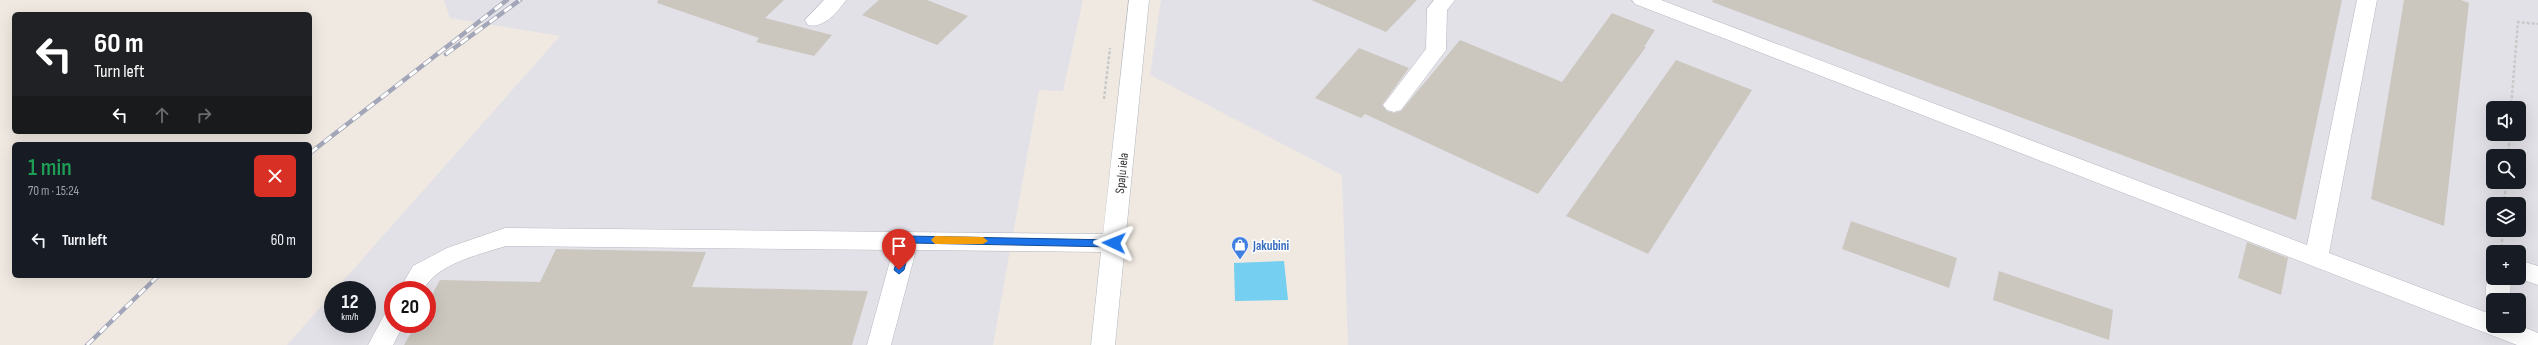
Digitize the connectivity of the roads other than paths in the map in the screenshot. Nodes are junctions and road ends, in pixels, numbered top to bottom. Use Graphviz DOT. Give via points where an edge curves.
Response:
graph roads {
  1 [pos="836,0"];
  2 [pos="1139,0"];
  3 [pos="1445,0"];
  4 [pos="1642,0"];
  5 [pos="2367,0"];
  6 [pos="815,20"];
  7 [pos="1394,105"];
  8 [pos="907,240"];
  9 [pos="1114,243"];
  10 [pos="2316,258"];
  11 [pos="2526,272"];
  12 [pos="2538,276"];
  13 [pos="416,281"];
  14 [pos="2486,323"];
  15 [pos="387,333"];
  16 [pos="2514,333"];
  17 [pos="2538,342"];
  18 [pos="380,345"];
  19 [pos="879,345"];
  20 [pos="1103,345"];
  1 -- 6 [label="street"];
  2 -- 9 [label="street, Spaļu iela"];
  3 -- 7 [label="street" via="1437,8 1436,50"];
  4 -- 10 [label="street"];
  5 -- 10 [label="street"];
  8 -- 9 [label="street"];
  8 -- 13 [label="street" via="504,237 455,254 422,272"];
  8 -- 19 [label="street"];
  9 -- 20 [label="street, Spaļu iela"];
  10 -- 14 [label="street"];
  11 -- 12 [label="street"];
  15 -- 18 [label="street"];
  16 -- 17 [label="street"];
}
